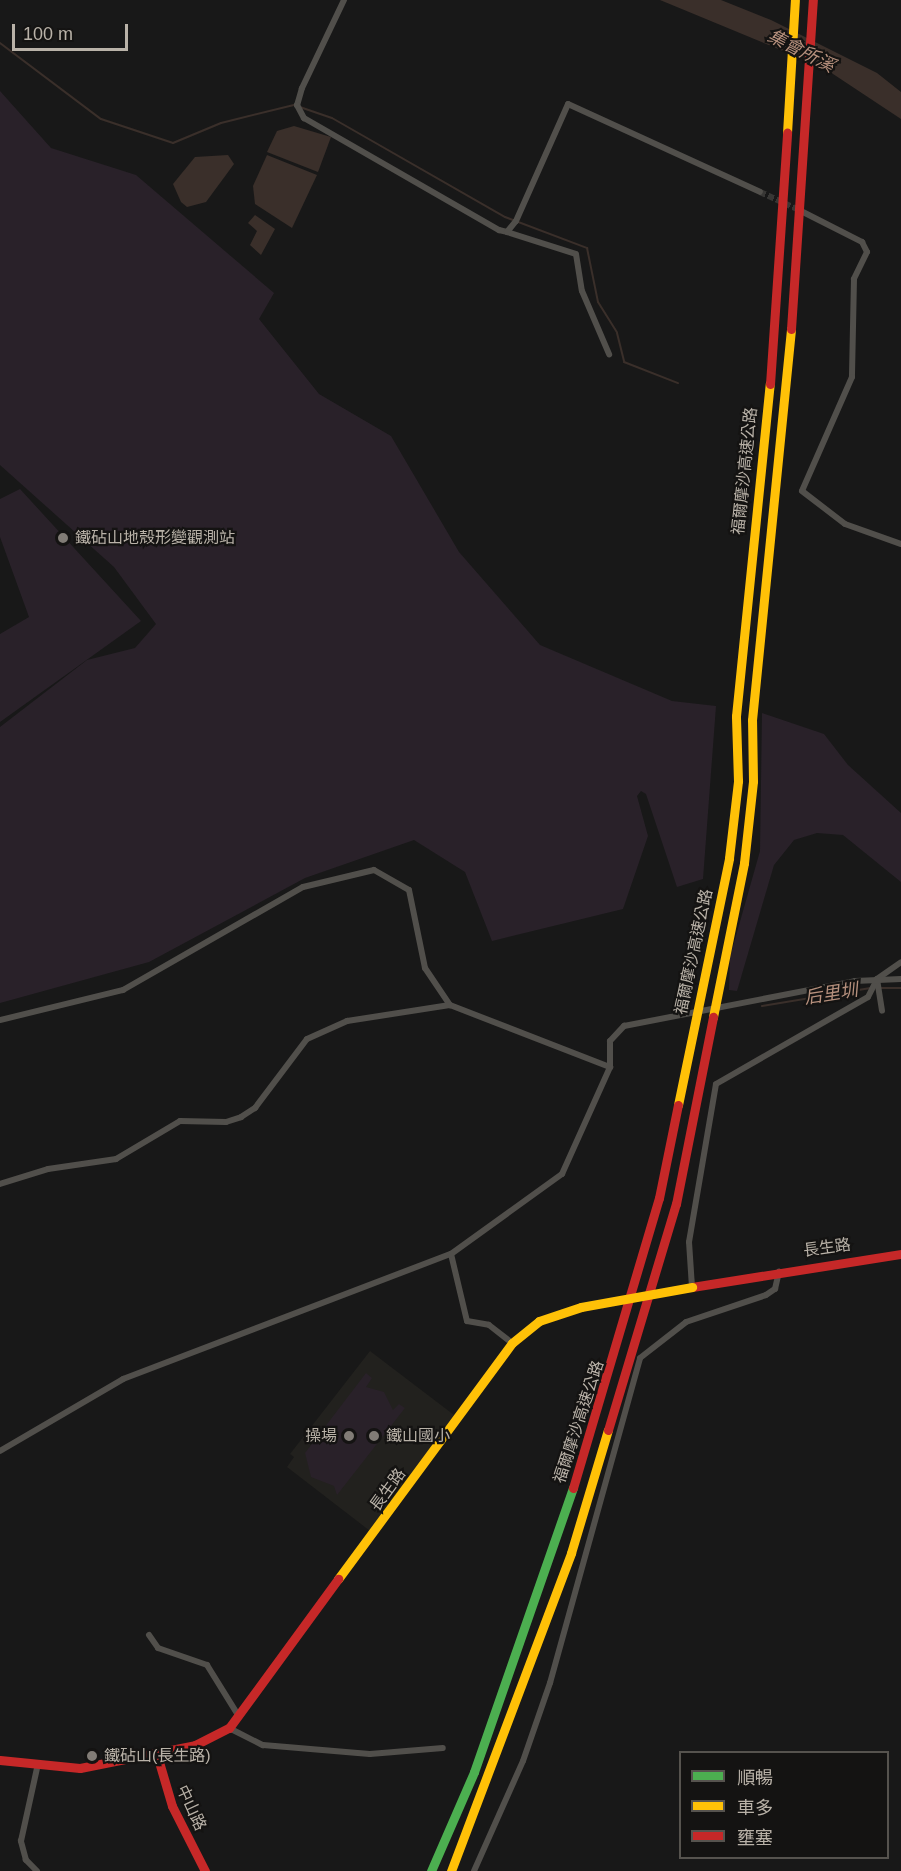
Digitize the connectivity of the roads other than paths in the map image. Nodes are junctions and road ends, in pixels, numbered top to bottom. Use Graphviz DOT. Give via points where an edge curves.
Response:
graph roads {
  1 [pos="344,0"];
  2 [pos="795,0"];
  3 [pos="813,0"];
  4 [pos="760,192"];
  5 [pos="798,209"];
  6 [pos="507,232"];
  7 [pos="609,354"];
  8 [pos="901,544"];
  9 [pos="901,962"];
  10 [pos="877,979"];
  11 [pos="901,980"];
  12 [pos="450,1005"];
  13 [pos="882,1011"];
  14 [pos="0,1020"];
  15 [pos="610,1067"];
  16 [pos="0,1184"];
  17 [pos="451,1254"];
  18 [pos="901,1254"];
  19 [pos="779,1270"];
  20 [pos="692,1287"];
  21 [pos="513,1343"];
  22 [pos="0,1451"];
  23 [pos="149,1635"];
  24 [pos="238,1714"];
  25 [pos="229,1728"];
  26 [pos="443,1748"];
  27 [pos="157,1755"];
  28 [pos="0,1760"];
  29 [pos="37,1768"];
  30 [pos="37,1871"];
  31 [pos="205,1871"];
  32 [pos="431,1871"];
  33 [pos="451,1871"];
  34 [pos="474,1871"];
  1 -- 6 [label="street" via="302,88 297,105 304,118"];
  2 -- 32 [label="main road, 福爾摩沙高速公路, bridge" via="774,342 736,688 738,781 729,858 659,1197 620,1342 549,1565 474,1772"];
  3 -- 33 [label="main road, 福爾摩沙高速公路, bridge" via="790,346 752,690 753,781 741,875 675,1204 637,1338 571,1554"];
  4 -- 6 [label="street" via="568,104"];
  5 -- 8 [label="street" via="862,242 867,252 855,279 852,377 802,491 845,524"];
  6 -- 7 [label="street" via="576,254 582,291"];
  9 -- 10 [label="street"];
  10 -- 11 [label="street"];
  10 -- 13 [label="street"];
  10 -- 15 [label="street" via="746,1000 624,1026 610,1041"];
  10 -- 20 [label="street" via="868,998 716,1084 710,1096 689,1242"];
  12 -- 14 [label="street" via="425,968 409,890 374,870 303,888 123,990"];
  12 -- 15 [label="street"];
  12 -- 16 [label="street" via="347,1021 307,1040 255,1108 241,1117 226,1122 180,1121 116,1159 48,1169"];
  15 -- 17 [label="street" via="562,1174"];
  17 -- 21 [label="street" via="467,1321 489,1325"];
  17 -- 22 [label="street" via="123,1379"];
  18 -- 19 [label="main road, 長生路"];
  19 -- 20 [label="main road, 長生路"];
  19 -- 34 [label="street" via="775,1289 766,1295 686,1322 640,1358 550,1683 523,1761"];
  20 -- 21 [label="main road, 長生路, bridge" via="581,1307 539,1321"];
  21 -- 24 [label="main road, 長生路" via="270,1678"];
  23 -- 24 [label="street" via="158,1648 207,1665"];
  24 -- 25 [label="main road, 長生路"];
  25 -- 26 [label="street" via="263,1744 370,1754"];
  25 -- 27 [label="main road, 長生路" via="210,1740"];
  27 -- 29 [label="main road, 長生路" via="80,1768"];
  27 -- 31 [label="main road, 中山路" via="172,1806"];
  28 -- 29 [label="main road, 長生路"];
  29 -- 30 [label="street" via="21,1841 26,1860"];
}
